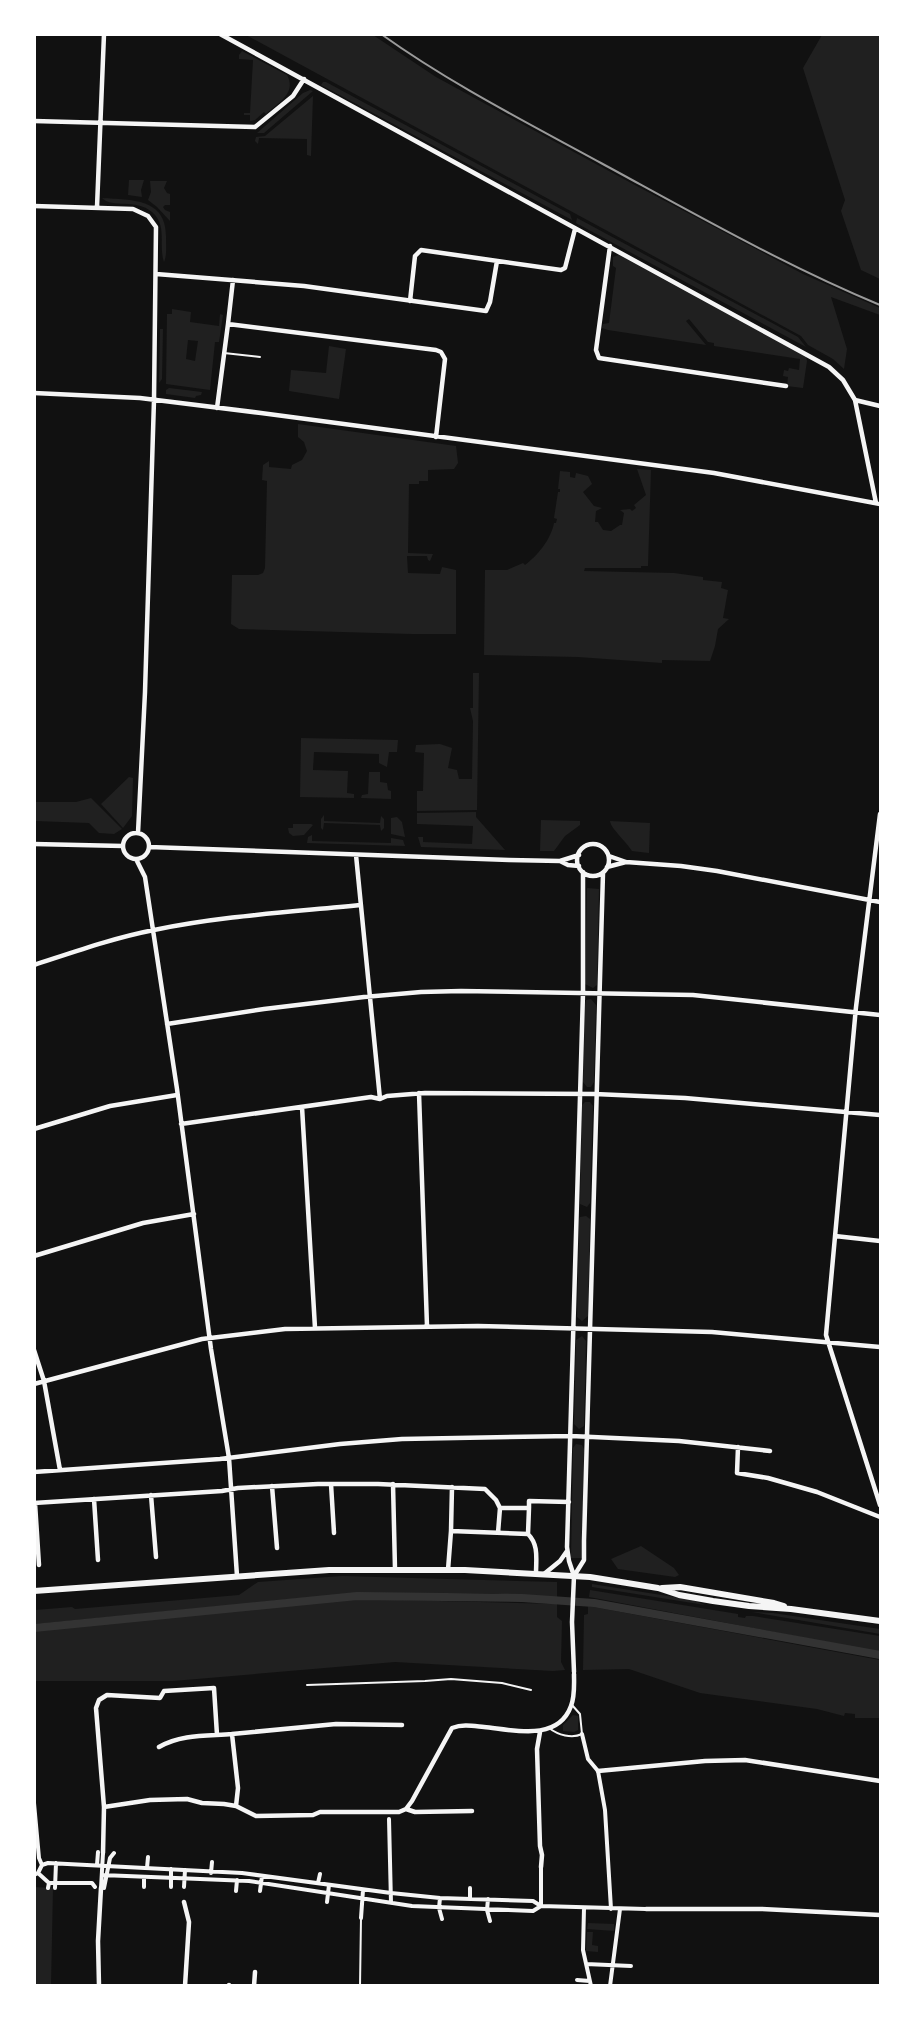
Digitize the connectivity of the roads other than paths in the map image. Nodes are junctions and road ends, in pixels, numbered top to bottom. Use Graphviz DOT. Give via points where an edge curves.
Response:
graph roads {
  1 [pos="104,34"];
  2 [pos="220,34"];
  3 [pos="304,79"];
  4 [pos="34,121"];
  5 [pos="100,123"];
  6 [pos="34,206"];
  7 [pos="97,207"];
  8 [pos="576,228"];
  9 [pos="610,246"];
  10 [pos="497,261"];
  11 [pos="156,274"];
  12 [pos="233,280"];
  13 [pos="410,301"];
  14 [pos="228,324"];
  15 [pos="224,353"];
  16 [pos="260,357"];
  17 [pos="786,386"];
  18 [pos="34,393"];
  19 [pos="154,400"];
  20 [pos="855,400"];
  21 [pos="880,406"];
  22 [pos="217,408"];
  23 [pos="436,437"];
  24 [pos="878,504"];
  25 [pos="880,814"];
  26 [pos="138,833"];
  27 [pos="34,844"];
  28 [pos="123,846"];
  29 [pos="149,847"];
  30 [pos="356,855"];
  31 [pos="579,855"];
  32 [pos="609,856"];
  33 [pos="136,859"];
  34 [pos="560,861"];
  35 [pos="626,862"];
  36 [pos="579,866"];
  37 [pos="607,867"];
  38 [pos="584,872"];
  39 [pos="603,873"];
  40 [pos="868,899"];
  41 [pos="880,902"];
  42 [pos="360,905"];
  43 [pos="153,930"];
  44 [pos="34,965"];
  45 [pos="583,993"];
  46 [pos="598,994"];
  47 [pos="369,997"];
  48 [pos="856,1012"];
  49 [pos="880,1015"];
  50 [pos="167,1024"];
  51 [pos="419,1093"];
  52 [pos="580,1094"];
  53 [pos="595,1094"];
  54 [pos="177,1095"];
  55 [pos="380,1099"];
  56 [pos="302,1107"];
  57 [pos="847,1111"];
  58 [pos="880,1115"];
  59 [pos="181,1124"];
  60 [pos="34,1129"];
  61 [pos="194,1214"];
  62 [pos="835,1236"];
  63 [pos="880,1241"];
  64 [pos="34,1256"];
  65 [pos="427,1326"];
  66 [pos="315,1328"];
  67 [pos="574,1328"];
  68 [pos="590,1329"];
  69 [pos="210,1337"];
  70 [pos="828,1341"];
  71 [pos="880,1347"];
  72 [pos="34,1350"];
  73 [pos="44,1381"];
  74 [pos="34,1384"];
  75 [pos="571,1436"];
  76 [pos="587,1437"];
  77 [pos="738,1447"];
  78 [pos="771,1451"];
  79 [pos="229,1458"];
  80 [pos="60,1470"];
  81 [pos="34,1472"];
  82 [pos="331,1484"];
  83 [pos="393,1484"];
  84 [pos="272,1486"];
  85 [pos="452,1486"];
  86 [pos="231,1489"];
  87 [pos="151,1495"];
  88 [pos="94,1499"];
  89 [pos="569,1502"];
  90 [pos="35,1503"];
  91 [pos="880,1505"];
  92 [pos="500,1508"];
  93 [pos="529,1508"];
  94 [pos="880,1517"];
  95 [pos="451,1532"];
  96 [pos="334,1533"];
  97 [pos="498,1533"];
  98 [pos="528,1534"];
  99 [pos="277,1548"];
  100 [pos="567,1551"];
  101 [pos="156,1557"];
  102 [pos="98,1560"];
  103 [pos="39,1565"];
  104 [pos="394,1569"];
  105 [pos="448,1570"];
  106 [pos="536,1574"];
  107 [pos="544,1574"];
  108 [pos="237,1576"];
  109 [pos="574,1576"];
  110 [pos="34,1591"];
  111 [pos="880,1621"];
  112 [pos="307,1685"];
  113 [pos="531,1690"];
  114 [pos="572,1705"];
  115 [pos="402,1725"];
  116 [pos="549,1728"];
  117 [pos="540,1731"];
  118 [pos="232,1734"];
  119 [pos="582,1734"];
  120 [pos="217,1735"];
  121 [pos="159,1747"];
  122 [pos="598,1771"];
  123 [pos="880,1781"];
  124 [pos="34,1803"];
  125 [pos="236,1806"];
  126 [pos="104,1807"];
  127 [pos="406,1809"];
  128 [pos="471,1811"];
  129 [pos="389,1819"];
  130 [pos="37,1850"];
  131 [pos="104,1855"];
  132 [pos="148,1857"];
  133 [pos="212,1862"];
  134 [pos="56,1863"];
  135 [pos="97,1864"];
  136 [pos="42,1865"];
  137 [pos="102,1865"];
  138 [pos="109,1866"];
  139 [pos="541,1867"];
  140 [pos="147,1868"];
  141 [pos="171,1869"];
  142 [pos="185,1870"];
  143 [pos="211,1871"];
  144 [pos="36,1874"];
  145 [pos="320,1874"];
  146 [pos="104,1875"];
  147 [pos="144,1876"];
  148 [pos="262,1876"];
  149 [pos="171,1877"];
  150 [pos="185,1878"];
  151 [pos="211,1879"];
  152 [pos="237,1880"];
  153 [pos="261,1882"];
  154 [pos="318,1883"];
  155 [pos="329,1885"];
  156 [pos="56,1886"];
  157 [pos="100,1886"];
  158 [pos="144,1887"];
  159 [pos="171,1887"];
  160 [pos="184,1887"];
  161 [pos="470,1888"];
  162 [pos="363,1890"];
  163 [pos="236,1891"];
  164 [pos="260,1891"];
  165 [pos="328,1893"];
  166 [pos="391,1893"];
  167 [pos="440,1898"];
  168 [pos="362,1899"];
  169 [pos="470,1899"];
  170 [pos="488,1899"];
  171 [pos="184,1902"];
  172 [pos="327,1902"];
  173 [pos="391,1903"];
  174 [pos="542,1906"];
  175 [pos="440,1908"];
  176 [pos="584,1908"];
  177 [pos="611,1909"];
  178 [pos="620,1909"];
  179 [pos="646,1909"];
  180 [pos="488,1910"];
  181 [pos="880,1915"];
  182 [pos="361,1918"];
  183 [pos="442,1919"];
  184 [pos="490,1921"];
  185 [pos="586,1964"];
  186 [pos="613,1965"];
  187 [pos="632,1966"];
  188 [pos="255,1972"];
  189 [pos="577,1980"];
  190 [pos="591,1983"];
  191 [pos="99,1986"];
  192 [pos="185,1986"];
  193 [pos="254,1986"];
  194 [pos="360,1986"];
  195 [pos="610,1986"];
  1 -- 5 [label="street"];
  2 -- 3 [label="street"];
  3 -- 5 [label="street" via="293,96 259,125"];
  3 -- 8 [label="street"];
  4 -- 5 [label="street"];
  5 -- 7 [label="street"];
  6 -- 7 [label="street"];
  7 -- 11 [label="street" via="133,209 152,220 157,234"];
  8 -- 9 [label="street"];
  8 -- 10 [label="street" via="568,262 562,270"];
  9 -- 17 [label="street" via="596,350 599,358"];
  9 -- 20 [label="street" via="820,361 837,373"];
  10 -- 13 [label="street" via="486,312"];
  10 -- 13 [label="street" via="421,250 415,256"];
  11 -- 12 [label="street"];
  11 -- 19 [label="street"];
  12 -- 13 [label="street"];
  12 -- 14 [label="street"];
  14 -- 15 [label="street"];
  14 -- 23 [label="street" via="441,352 445,359"];
  15 -- 16 [label="lane"];
  15 -- 22 [label="street"];
  18 -- 19 [label="street"];
  19 -- 22 [label="street"];
  19 -- 26 [label="street"];
  20 -- 21 [label="street"];
  20 -- 24 [label="street"];
  22 -- 23 [label="street"];
  23 -- 24 [label="street" via="714,473"];
  25 -- 40 [label="street"];
  26 -- 28 [label="street" via="128,836"];
  26 -- 29 [label="street" via="146,838"];
  27 -- 28 [label="street"];
  28 -- 33 [label="street" via="128,856"];
  29 -- 30 [label="street"];
  29 -- 33 [label="street" via="145,855"];
  30 -- 34 [label="street"];
  30 -- 42 [label="street"];
  31 -- 32 [label="street" via="583,848 593,844"];
  31 -- 34 [label="street"];
  31 -- 36 [label="street"];
  32 -- 35 [label="street"];
  32 -- 37 [label="street"];
  33 -- 43 [label="street" via="145,877"];
  34 -- 36 [label="street"];
  35 -- 37 [label="street"];
  35 -- 40 [label="street" via="699,868"];
  36 -- 38 [label="street"];
  37 -- 39 [label="street"];
  38 -- 39 [label="street" via="593,876"];
  38 -- 45 [label="street"];
  39 -- 46 [label="street"];
  40 -- 41 [label="street"];
  40 -- 48 [label="street"];
  42 -- 43 [label="street"];
  42 -- 47 [label="street"];
  43 -- 44 [label="street"];
  43 -- 50 [label="street"];
  45 -- 46 [label="street"];
  45 -- 47 [label="street" via="420,992"];
  45 -- 52 [label="street"];
  46 -- 48 [label="street" via="693,995"];
  46 -- 53 [label="street"];
  47 -- 50 [label="street"];
  47 -- 55 [label="street"];
  48 -- 49 [label="street"];
  48 -- 57 [label="street"];
  50 -- 54 [label="street"];
  51 -- 52 [label="street"];
  51 -- 55 [label="street"];
  51 -- 65 [label="street"];
  52 -- 53 [label="street"];
  52 -- 67 [label="street"];
  53 -- 57 [label="street"];
  53 -- 68 [label="street"];
  54 -- 59 [label="street"];
  54 -- 60 [label="street" via="110,1106"];
  55 -- 56 [label="street"];
  56 -- 59 [label="street"];
  56 -- 66 [label="street"];
  57 -- 58 [label="street"];
  57 -- 62 [label="street"];
  59 -- 61 [label="street"];
  61 -- 64 [label="street" via="143,1223"];
  61 -- 69 [label="street"];
  62 -- 63 [label="street"];
  62 -- 70 [label="street"];
  65 -- 66 [label="street"];
  65 -- 67 [label="street"];
  66 -- 69 [label="street"];
  67 -- 68 [label="street"];
  67 -- 75 [label="street"];
  68 -- 70 [label="street" via="712,1332"];
  68 -- 76 [label="street"];
  69 -- 73 [label="street"];
  69 -- 79 [label="street"];
  70 -- 71 [label="street"];
  70 -- 91 [label="street"];
  72 -- 73 [label="street"];
  73 -- 74 [label="street"];
  73 -- 80 [label="street"];
  75 -- 76 [label="street"];
  75 -- 79 [label="street" via="369,1441"];
  75 -- 89 [label="street"];
  76 -- 77 [label="street"];
  76 -- 109 [label="street" via="584,1560"];
  77 -- 78 [label="street"];
  77 -- 94 [label="street" via="736,1473 799,1486"];
  79 -- 80 [label="street"];
  79 -- 86 [label="street"];
  80 -- 81 [label="street"];
  82 -- 83 [label="street"];
  82 -- 84 [label="street"];
  82 -- 96 [label="street"];
  83 -- 85 [label="street"];
  83 -- 104 [label="street"];
  84 -- 86 [label="street"];
  84 -- 99 [label="street"];
  85 -- 92 [label="street" via="485,1489"];
  85 -- 95 [label="street"];
  86 -- 87 [label="street"];
  86 -- 108 [label="street"];
  87 -- 88 [label="street"];
  87 -- 101 [label="street"];
  88 -- 90 [label="street"];
  88 -- 102 [label="street"];
  89 -- 93 [label="street" via="529,1501"];
  89 -- 100 [label="street"];
  90 -- 103 [label="street"];
  92 -- 93 [label="street"];
  92 -- 97 [label="street"];
  93 -- 98 [label="street"];
  95 -- 97 [label="street"];
  95 -- 105 [label="street"];
  97 -- 98 [label="street"];
  98 -- 106 [label="street" via="536,1547"];
  100 -- 107 [label="street"];
  100 -- 109 [label="street"];
  104 -- 105 [label="street"];
  104 -- 108 [label="street"];
  105 -- 106 [label="street"];
  106 -- 107 [label="street"];
  107 -- 109 [label="street"];
  108 -- 110 [label="street"];
  109 -- 111 [label="street" via="658,1588 680,1587 791,1609"];
  109 -- 114 [label="street"];
  112 -- 113 [label="lane" via="451,1679"];
  114 -- 116 [label="street" via="562,1721"];
  114 -- 119 [label="lane" via="580,1714"];
  115 -- 118 [label="street" via="336,1724"];
  116 -- 117 [label="street"];
  116 -- 119 [label="lane" via="560,1735"];
  117 -- 127 [label="street" via="465,1725 452,1728"];
  117 -- 139 [label="street" via="537,1749"];
  118 -- 120 [label="street"];
  118 -- 125 [label="street"];
  119 -- 122 [label="street" via="588,1759"];
  120 -- 121 [label="street" via="179,1738"];
  120 -- 126 [label="street" via="214,1688 164,1691 160,1698 101,1698 96,1708"];
  122 -- 123 [label="street" via="745,1760"];
  122 -- 177 [label="street" via="605,1810"];
  124 -- 130 [label="street"];
  125 -- 126 [label="street" via="168,1798"];
  125 -- 127 [label="street" via="256,1816 389,1813"];
  126 -- 131 [label="street"];
  127 -- 128 [label="street"];
  129 -- 166 [label="street"];
  130 -- 136 [label="street"];
  131 -- 135 [label="street"];
  131 -- 137 [label="street"];
  131 -- 138 [label="street"];
  132 -- 140 [label="street"];
  133 -- 143 [label="street"];
  134 -- 135 [label="street"];
  134 -- 136 [label="street"];
  134 -- 156 [label="street"];
  135 -- 137 [label="street"];
  136 -- 144 [label="street"];
  137 -- 138 [label="street"];
  137 -- 146 [label="street"];
  138 -- 140 [label="street"];
  138 -- 146 [label="street"];
  139 -- 174 [label="street"];
  140 -- 141 [label="street"];
  141 -- 142 [label="street"];
  141 -- 149 [label="street"];
  142 -- 143 [label="street"];
  142 -- 150 [label="street"];
  143 -- 148 [label="street"];
  143 -- 151 [label="street"];
  144 -- 156 [label="street" via="48,1885"];
  145 -- 154 [label="street"];
  146 -- 147 [label="street"];
  146 -- 157 [label="street"];
  147 -- 149 [label="street"];
  147 -- 158 [label="street"];
  148 -- 153 [label="street"];
  148 -- 154 [label="street"];
  149 -- 150 [label="street"];
  149 -- 159 [label="street"];
  150 -- 151 [label="street"];
  150 -- 160 [label="street"];
  151 -- 152 [label="street"];
  152 -- 153 [label="street"];
  152 -- 163 [label="street"];
  153 -- 164 [label="street"];
  153 -- 165 [label="street"];
  154 -- 155 [label="street"];
  155 -- 162 [label="street"];
  155 -- 165 [label="street"];
  156 -- 157 [label="street"];
  157 -- 191 [label="street"];
  161 -- 169 [label="street"];
  162 -- 166 [label="street"];
  162 -- 168 [label="street"];
  165 -- 168 [label="street"];
  165 -- 172 [label="street"];
  166 -- 167 [label="street"];
  166 -- 173 [label="street"];
  167 -- 169 [label="street"];
  167 -- 175 [label="street"];
  168 -- 173 [label="street"];
  168 -- 182 [label="street"];
  169 -- 170 [label="street"];
  170 -- 174 [label="street" via="533,1901"];
  170 -- 180 [label="street"];
  171 -- 192 [label="street" via="189,1922"];
  173 -- 175 [label="street"];
  174 -- 176 [label="street"];
  174 -- 180 [label="street" via="533,1911"];
  175 -- 180 [label="street"];
  175 -- 183 [label="street"];
  176 -- 177 [label="street"];
  176 -- 185 [label="street"];
  177 -- 178 [label="street"];
  178 -- 179 [label="street"];
  178 -- 186 [label="street"];
  179 -- 181 [label="street"];
  180 -- 184 [label="street"];
  182 -- 194 [label="lane"];
  185 -- 186 [label="street"];
  185 -- 190 [label="street"];
  186 -- 187 [label="street"];
  186 -- 195 [label="street"];
  188 -- 193 [label="street"];
  189 -- 190 [label="street"];
}
